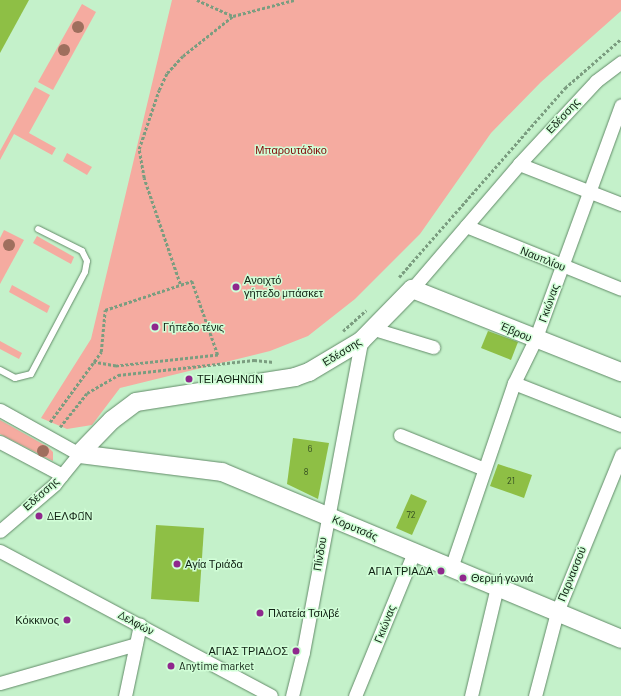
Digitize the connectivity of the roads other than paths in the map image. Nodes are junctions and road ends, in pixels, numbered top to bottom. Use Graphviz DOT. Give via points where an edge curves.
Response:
graph roads {
  1 [pos="621,62"];
  2 [pos="621,104"];
  3 [pos="618,120"];
  4 [pos="519,164"];
  5 [pos="589,192"];
  6 [pos="621,204"];
  7 [pos="466,226"];
  8 [pos="38,229"];
  9 [pos="562,267"];
  10 [pos="412,289"];
  11 [pos="621,289"];
  12 [pos="368,335"];
  13 [pos="535,340"];
  14 [pos="433,347"];
  15 [pos="0,370"];
  16 [pos="621,372"];
  17 [pos="514,383"];
  18 [pos="0,410"];
  19 [pos="621,425"];
  20 [pos="400,435"];
  21 [pos="0,442"];
  22 [pos="79,454"];
  23 [pos="621,455"];
  24 [pos="484,469"];
  25 [pos="62,474"];
  26 [pos="327,516"];
  27 [pos="0,531"];
  28 [pos="0,551"];
  29 [pos="414,552"];
  30 [pos="451,568"];
  31 [pos="497,587"];
  32 [pos="557,612"];
  33 [pos="140,625"];
  34 [pos="621,639"];
  35 [pos="136,644"];
  36 [pos="0,683"];
  37 [pos="125,696"];
  38 [pos="271,696"];
  39 [pos="292,696"];
  40 [pos="355,696"];
  41 [pos="471,696"];
  42 [pos="535,696"];
  1 -- 4 [label="street, Εδέσσης" via="596,81"];
  2 -- 3 [label="street, Γκιώνας"];
  3 -- 5 [label="street, Γκιώνας"];
  4 -- 5 [label="street"];
  4 -- 7 [label="street, Εδέσσης"];
  5 -- 6 [label="street"];
  5 -- 9 [label="street, Γκιώνας"];
  7 -- 9 [label="street, Ναυπλίου"];
  7 -- 10 [label="street, Εδέσσης"];
  8 -- 15 [label="lane" via="82,251 87,262 85,272 31,374 15,378"];
  9 -- 11 [label="street, Ναυπλίου"];
  9 -- 13 [label="street, Γκιώνας"];
  10 -- 12 [label="street, Εδέσσης"];
  10 -- 13 [label="street, Έβρου"];
  12 -- 14 [label="street"];
  12 -- 22 [label="street, Εδέσσης" via="295,377 136,402 112,420"];
  12 -- 26 [label="street, Πίνδου"];
  13 -- 16 [label="street, Έβρου"];
  13 -- 17 [label="street, Γκιώνας"];
  17 -- 19 [label="street"];
  17 -- 24 [label="street, Γκιώνας"];
  18 -- 22 [label="street"];
  20 -- 24 [label="street"];
  21 -- 25 [label="street"];
  22 -- 25 [label="street, Εδέσσης"];
  22 -- 26 [label="street, Κορυτσάς" via="222,472"];
  23 -- 32 [label="street, Παρνασσού"];
  24 -- 30 [label="street, Γκιώνας"];
  25 -- 27 [label="street, Εδέσσης"];
  26 -- 29 [label="street, Κορυτσάς"];
  26 -- 39 [label="street, Πίνδου" via="303,652"];
  28 -- 33 [label="street, Δελφών"];
  29 -- 30 [label="street, Κορυτσάς"];
  29 -- 40 [label="street, Γκιώνας"];
  30 -- 31 [label="street, Κορυτσάς"];
  31 -- 32 [label="street, Κορυτσάς"];
  31 -- 41 [label="street"];
  32 -- 34 [label="street, Κορυτσάς"];
  32 -- 42 [label="street, Παρνασσού"];
  33 -- 35 [label="street"];
  33 -- 38 [label="street, Δελφών"];
  35 -- 36 [label="street"];
  35 -- 37 [label="street"];
}
